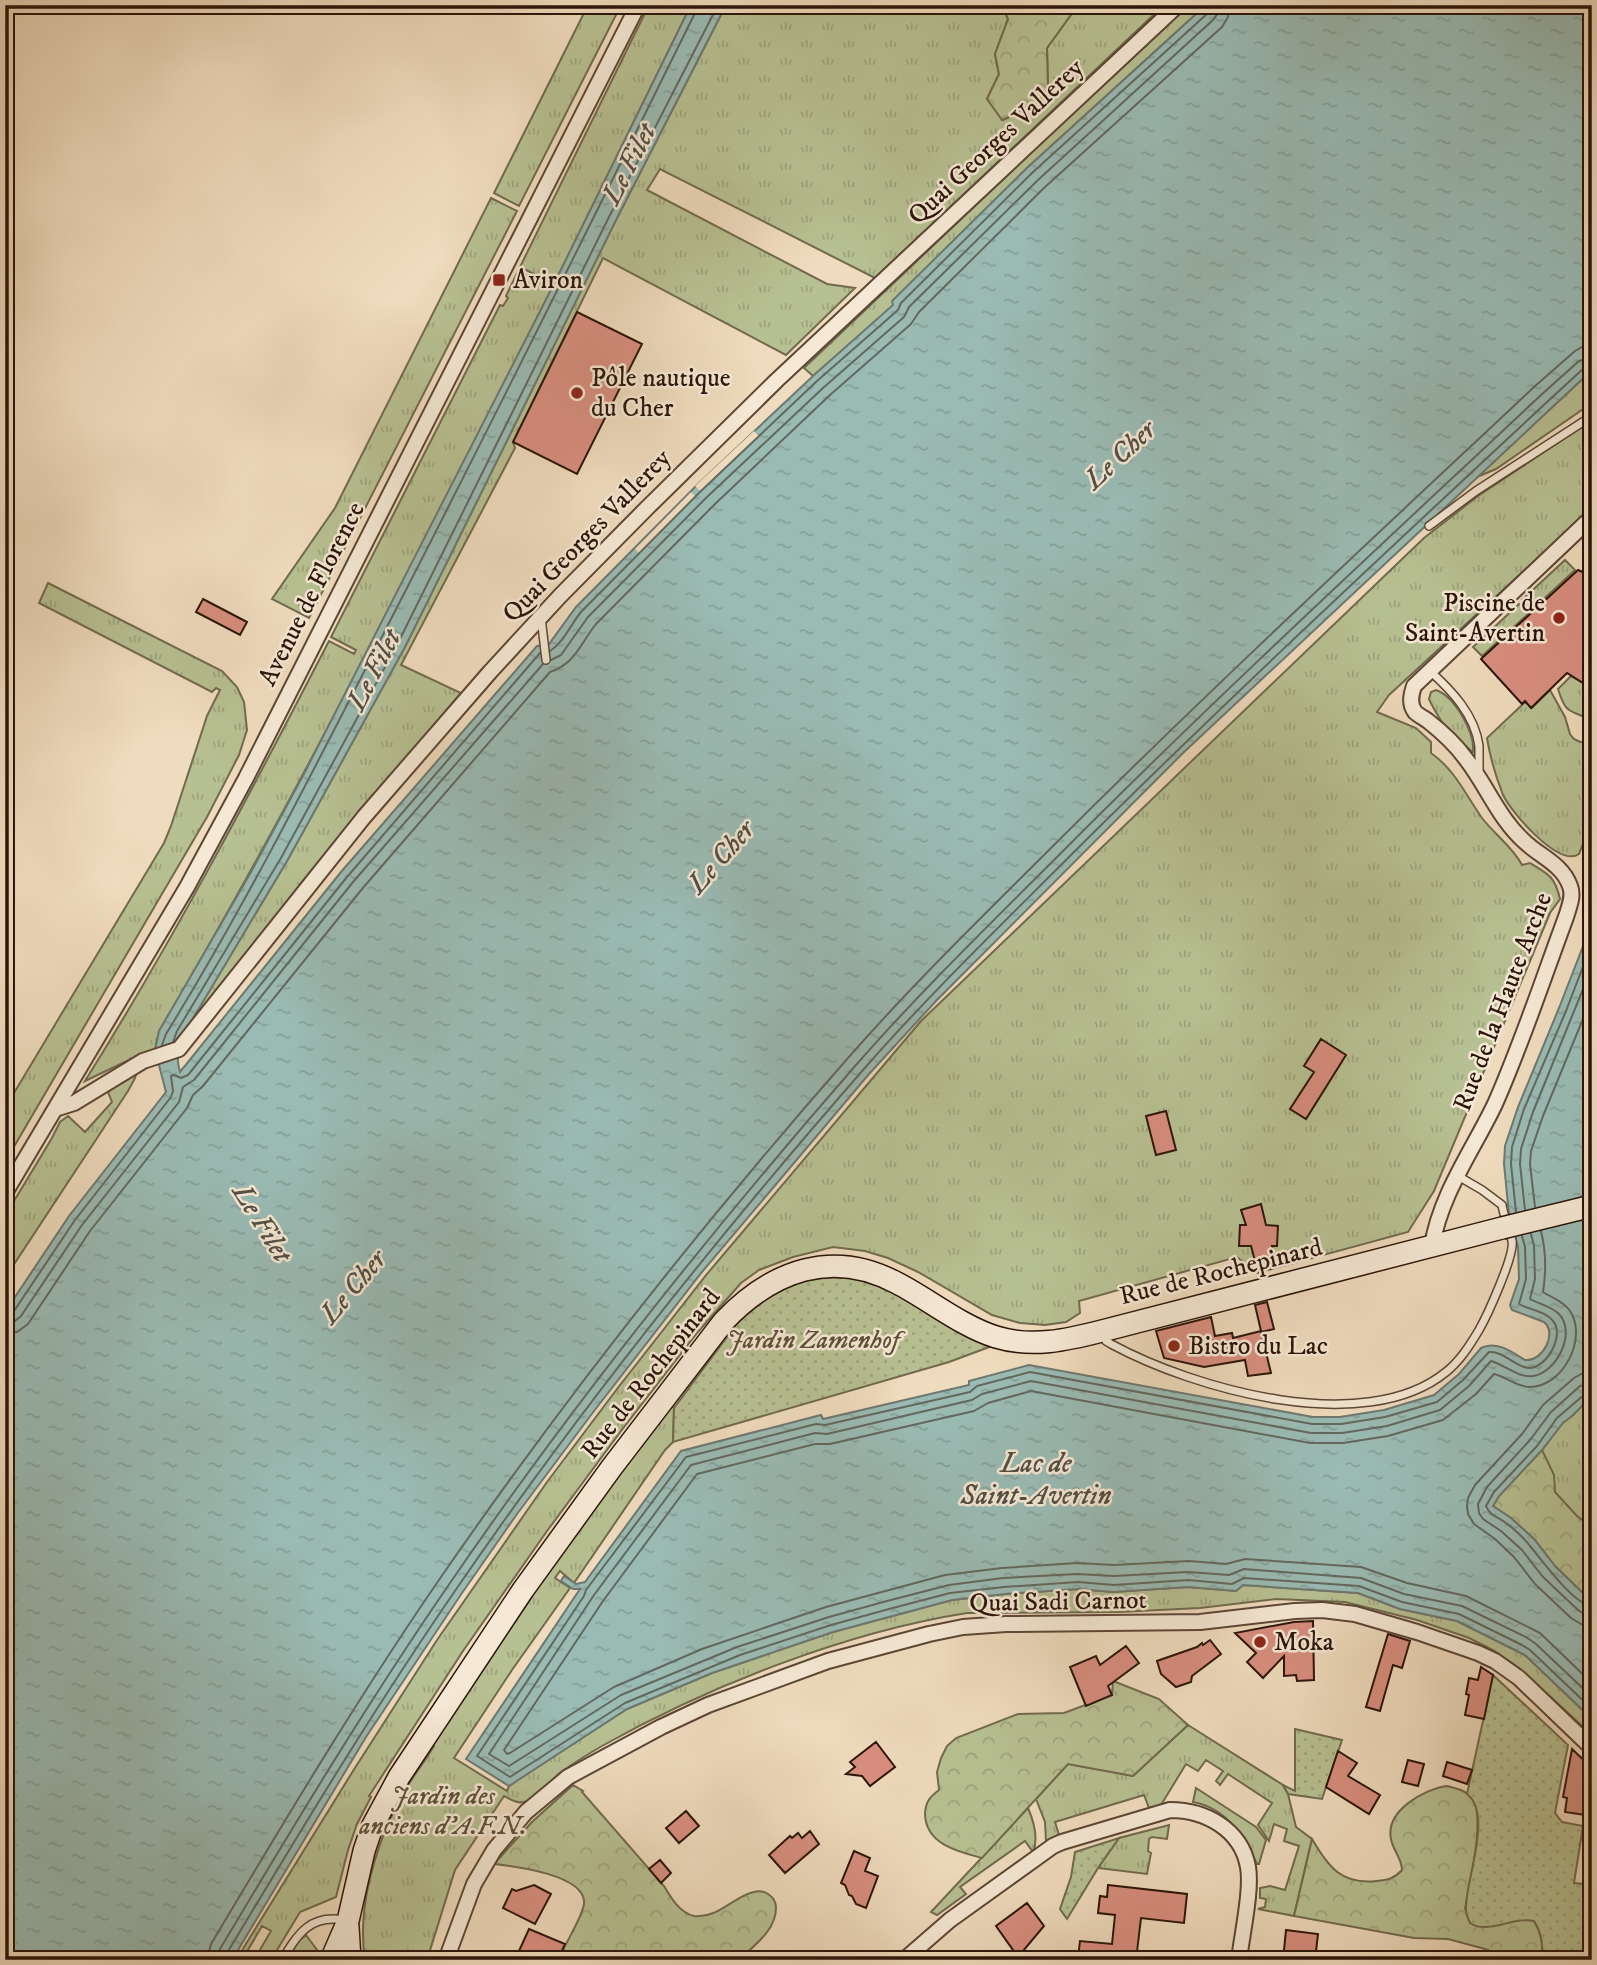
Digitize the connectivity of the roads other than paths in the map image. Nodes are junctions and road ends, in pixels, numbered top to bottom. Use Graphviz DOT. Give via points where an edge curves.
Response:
graph roads {
  1 [pos="638,5"];
  2 [pos="1178,5"];
  3 [pos="1592,416"];
  4 [pos="1592,517"];
  5 [pos="1429,526"];
  6 [pos="541,617"];
  7 [pos="546,660"];
  8 [pos="1430,671"];
  9 [pos="1479,779"];
  10 [pos="55,1109"];
  11 [pos="1458,1176"];
  12 [pos="5,1193"];
  13 [pos="1592,1206"];
  14 [pos="1432,1246"];
  15 [pos="1102,1331"];
  16 [pos="1592,1748"];
  17 [pos="348,1921"];
  18 [pos="282,1960"];
  19 [pos="331,1960"];
  20 [pos="350,1960"];
  21 [pos="446,1960"];
  22 [pos="904,1960"];
  23 [pos="1239,1960"];
  1 -- 10 [label="street, Avenue de Florence" via="246,778"];
  2 -- 6 [label="street, Quai Georges Vallerey" via="776,381"];
  3 -- 5 [label="lane"];
  4 -- 8 [label="street, Rue de la Haute Arche"];
  6 -- 7 [label="lane"];
  6 -- 10 [label="street, Quai Georges Vallerey" via="364,817 179,1049 143,1061 74,1103"];
  8 -- 9 [label="lane" via="1469,716 1478,743"];
  8 -- 9 [label="street, Rue de la Haute Arche" via="1414,686 1410,702 1415,712 1466,758"];
  9 -- 11 [label="street, Rue de la Haute Arche" via="1506,821 1525,843 1564,873 1572,889 1506,1077"];
  10 -- 12 [label="street, Avenue de Florence"];
  11 -- 14 [label="street, Rue de la Haute Arche" via="1437,1221"];
  11 -- 15 [label="lane" via="1502,1205 1513,1244 1479,1330 1458,1360 1423,1386 1375,1401 1294,1402 1167,1370 1111,1344"];
  13 -- 14 [label="street, Rue de Rochepinard, bridge"];
  14 -- 15 [label="street, Rue de Rochepinard"];
  15 -- 17 [label="street, Rue de Rochepinard" via="1048,1342 1007,1339 984,1332 882,1275 845,1267 798,1271 740,1305 582,1508 411,1758 372,1827"];
  16 -- 21 [label="street, Quai Sadi Carnot" via="1495,1661 1355,1614 1322,1610 1200,1622 963,1627 828,1661 708,1705 568,1777 526,1812 494,1850 474,1884"];
  17 -- 18 [label="lane" via="327,1919 303,1929"];
  17 -- 19 [label="street, Rue de Rochepinard"];
  17 -- 20 [label="street, Rue de Rochepinard"];
  22 -- 23 [label="street" via="950,1920 1053,1846 1170,1810 1187,1810 1218,1822 1244,1855 1249,1881"];
}
